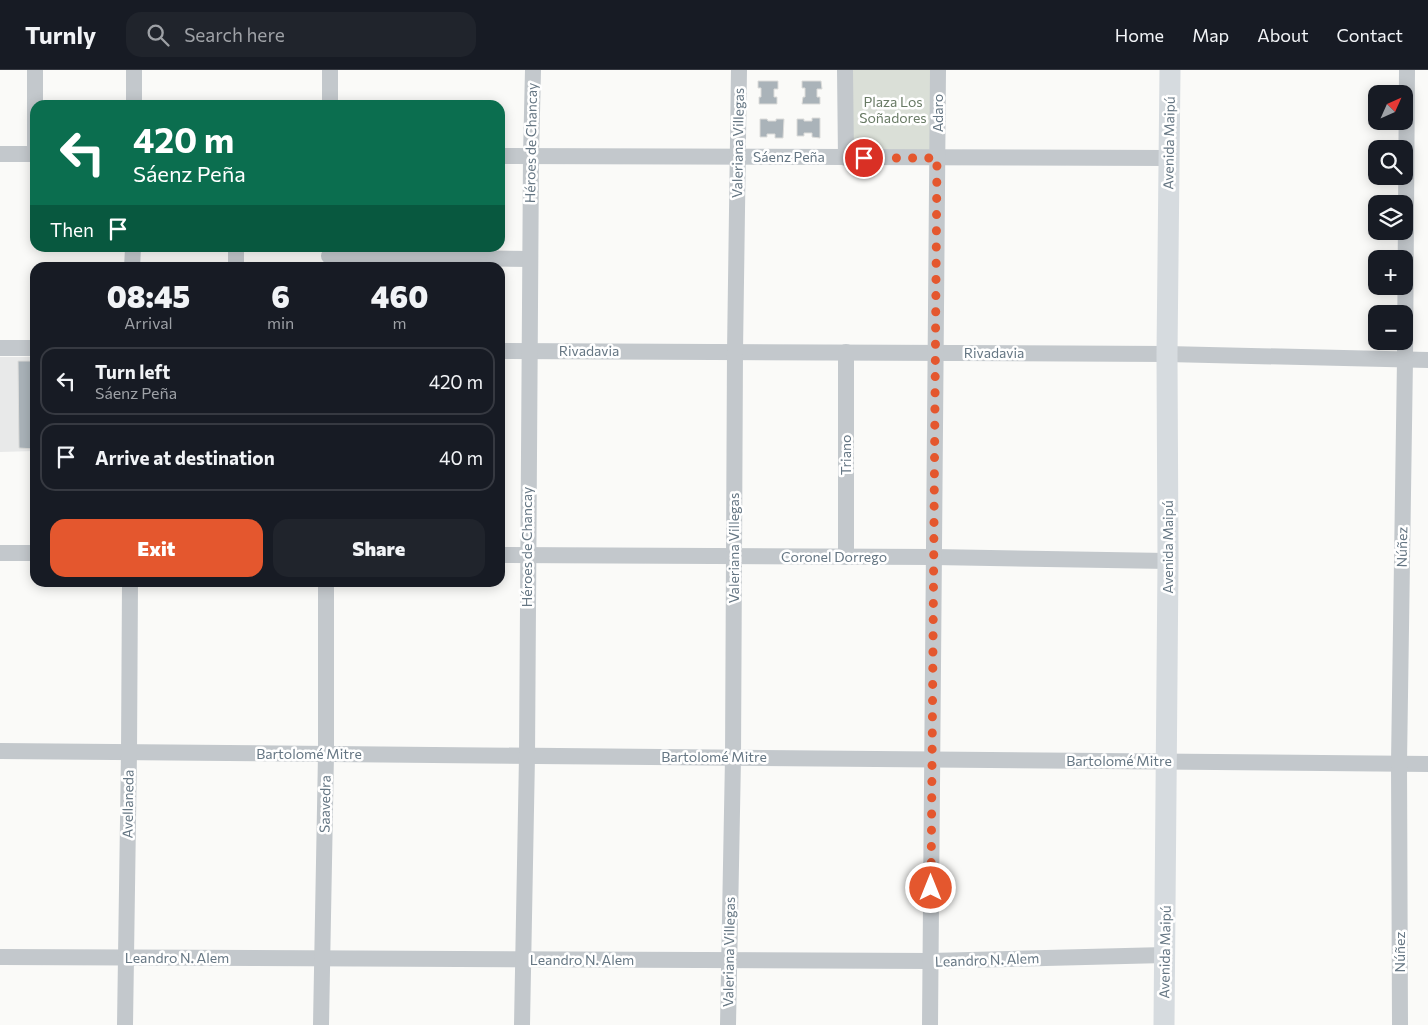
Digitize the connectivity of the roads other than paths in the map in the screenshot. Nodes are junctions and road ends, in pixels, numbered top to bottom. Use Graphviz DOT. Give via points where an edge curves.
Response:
graph roads {
  1 [pos="35,70"];
  2 [pos="134,70"];
  3 [pos="330,70"];
  4 [pos="533,70"];
  5 [pos="739,70"];
  6 [pos="845,70"];
  7 [pos="938,70"];
  8 [pos="1170,70"];
  9 [pos="1407,70"];
  10 [pos="35,100"];
  11 [pos="134,100"];
  12 [pos="330,100"];
  13 [pos="0,154"];
  14 [pos="30,154"];
  15 [pos="505,156"];
  16 [pos="530,156"];
  17 [pos="737,157"];
  18 [pos="846,158"];
  19 [pos="937,158"];
  20 [pos="1169,158"];
  21 [pos="329,257"];
  22 [pos="530,259"];
  23 [pos="0,348"];
  24 [pos="30,348"];
  25 [pos="505,351"];
  26 [pos="529,351"];
  27 [pos="735,352"];
  28 [pos="846,352"];
  29 [pos="936,353"];
  30 [pos="1167,354"];
  31 [pos="1404,359"];
  32 [pos="1428,360"];
  33 [pos="0,553"];
  34 [pos="30,553"];
  35 [pos="505,555"];
  36 [pos="527,555"];
  37 [pos="733,556"];
  38 [pos="846,557"];
  39 [pos="934,557"];
  40 [pos="1168,561"];
  41 [pos="130,587"];
  42 [pos="326,587"];
  43 [pos="0,751"];
  44 [pos="129,752"];
  45 [pos="326,754"];
  46 [pos="527,756"];
  47 [pos="733,758"];
  48 [pos="932,759"];
  49 [pos="1166,761"];
  50 [pos="1399,763"];
  51 [pos="1428,764"];
  52 [pos="1165,955"];
  53 [pos="0,957"];
  54 [pos="126,958"];
  55 [pos="322,958"];
  56 [pos="523,960"];
  57 [pos="729,960"];
  58 [pos="931,961"];
  59 [pos="125,1025"];
  60 [pos="321,1025"];
  61 [pos="522,1025"];
  62 [pos="728,1025"];
  63 [pos="930,1025"];
  64 [pos="1164,1025"];
  65 [pos="1400,1025"];
  1 -- 10 [label="street"];
  2 -- 11 [label="street"];
  3 -- 12 [label="street"];
  4 -- 16 [label="street, Héroes de Chancay"];
  5 -- 17 [label="street, Valeriana Villegas"];
  6 -- 18 [label="street"];
  7 -- 19 [label="street, Adaro"];
  8 -- 20 [label="main road, Avenida Maipú"];
  9 -- 31 [label="street, Núñez"];
  13 -- 14 [label="street"];
  15 -- 16 [label="street, Sáenz Peña"];
  16 -- 17 [label="street, Sáenz Peña"];
  16 -- 22 [label="street, Héroes de Chancay"];
  17 -- 18 [label="street, Sáenz Peña"];
  17 -- 27 [label="street, Valeriana Villegas"];
  18 -- 19 [label="street, Sáenz Peña"];
  19 -- 20 [label="street, Sáenz Peña"];
  19 -- 29 [label="street, Adaro"];
  20 -- 30 [label="main road, Avenida Maipú"];
  21 -- 22 [label="street"];
  22 -- 26 [label="street, Héroes de Chancay"];
  23 -- 24 [label="street"];
  25 -- 26 [label="street, Rivadavia"];
  26 -- 27 [label="street, Rivadavia"];
  26 -- 36 [label="street, Héroes de Chancay"];
  27 -- 28 [label="street, Rivadavia"];
  27 -- 37 [label="street, Valeriana Villegas"];
  28 -- 29 [label="street, Rivadavia"];
  28 -- 38 [label="street, Triano"];
  29 -- 30 [label="street, Rivadavia"];
  29 -- 39 [label="street, Adaro"];
  30 -- 31 [label="street, Rivadavia"];
  30 -- 40 [label="main road, Avenida Maipú"];
  31 -- 32 [label="street, Rivadavia"];
  31 -- 50 [label="street, Núñez"];
  33 -- 34 [label="street"];
  35 -- 36 [label="street, Coronel Dorrego"];
  36 -- 37 [label="street, Coronel Dorrego"];
  36 -- 46 [label="street, Héroes de Chancay"];
  37 -- 38 [label="street, Coronel Dorrego"];
  37 -- 47 [label="street, Valeriana Villegas"];
  38 -- 39 [label="street, Coronel Dorrego"];
  39 -- 40 [label="street, Coronel Dorrego"];
  39 -- 48 [label="street, Adaro"];
  40 -- 49 [label="main road, Avenida Maipú"];
  41 -- 44 [label="street, Avellaneda"];
  42 -- 45 [label="street, Saavedra"];
  43 -- 44 [label="street, Bartolomé Mitre"];
  44 -- 45 [label="street, Bartolomé Mitre"];
  44 -- 54 [label="street, Avellaneda"];
  45 -- 46 [label="street, Bartolomé Mitre"];
  45 -- 55 [label="street, Saavedra"];
  46 -- 47 [label="street, Bartolomé Mitre"];
  46 -- 56 [label="street, Héroes de Chancay"];
  47 -- 48 [label="street, Bartolomé Mitre"];
  47 -- 57 [label="street, Valeriana Villegas"];
  48 -- 49 [label="street, Bartolomé Mitre"];
  48 -- 58 [label="street, Adaro"];
  49 -- 50 [label="street, Bartolomé Mitre"];
  49 -- 52 [label="main road, Avenida Maipú"];
  50 -- 51 [label="street, Bartolomé Mitre"];
  50 -- 65 [label="street, Núñez"];
  52 -- 58 [label="street, Leandro N. Alem"];
  52 -- 64 [label="main road, Avenida Maipú"];
  53 -- 54 [label="street, Leandro N. Alem"];
  54 -- 55 [label="street, Leandro N. Alem"];
  54 -- 59 [label="street, Avellaneda"];
  55 -- 56 [label="street, Leandro N. Alem"];
  55 -- 60 [label="street, Saavedra"];
  56 -- 57 [label="street, Leandro N. Alem"];
  56 -- 61 [label="street, Héroes de Chancay"];
  57 -- 58 [label="street, Leandro N. Alem"];
  57 -- 62 [label="street, Valeriana Villegas"];
  58 -- 63 [label="street, Adaro"];
}
